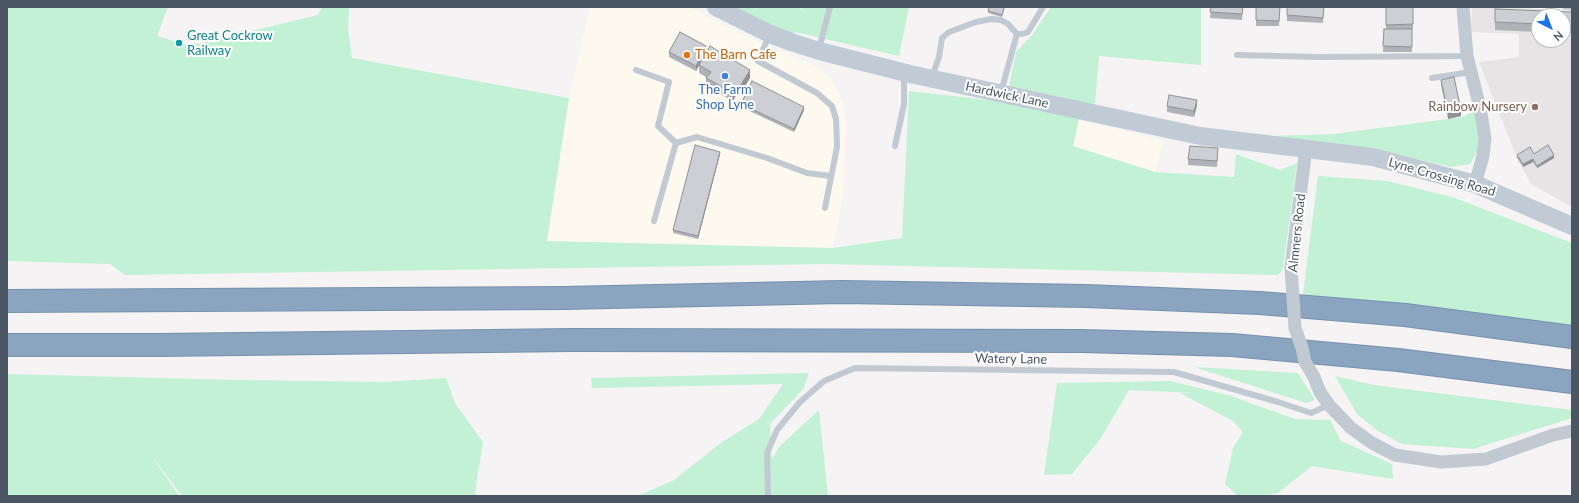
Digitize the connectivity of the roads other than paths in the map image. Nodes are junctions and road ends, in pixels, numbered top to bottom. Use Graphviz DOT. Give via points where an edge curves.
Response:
graph roads {
  1 [pos="716,7"];
  2 [pos="830,7"];
  3 [pos="1043,7"];
  4 [pos="1463,7"];
  5 [pos="1565,7"];
  6 [pos="1572,7"];
  7 [pos="770,34"];
  8 [pos="1017,34"];
  9 [pos="819,51"];
  10 [pos="1237,55"];
  11 [pos="1467,56"];
  12 [pos="636,70"];
  13 [pos="1471,72"];
  14 [pos="904,73"];
  15 [pos="1432,78"];
  16 [pos="932,79"];
  17 [pos="1001,94"];
  18 [pos="676,143"];
  19 [pos="895,146"];
  20 [pos="1306,148"];
  21 [pos="831,176"];
  22 [pos="1475,184"];
  23 [pos="825,208"];
  24 [pos="654,221"];
  25 [pos="1572,226"];
  26 [pos="7,301"];
  27 [pos="1572,337"];
  28 [pos="7,345"];
  29 [pos="1572,382"];
  30 [pos="1329,405"];
  31 [pos="1572,431"];
  32 [pos="768,496"];
  1 -- 7 [label="street, Hardwick Lane"];
  2 -- 9 [label="lane"];
  3 -- 8 [label="lane" via="1028,32"];
  4 -- 11 [label="street"];
  5 -- 6 [label="lane"];
  7 -- 9 [label="street, Hardwick Lane"];
  7 -- 21 [label="lane" via="758,61 817,93 832,106 836,119 837,147"];
  8 -- 16 [label="lane" via="1008,24 991,19 949,32 942,38"];
  8 -- 17 [label="lane"];
  9 -- 14 [label="street, Hardwick Lane"];
  10 -- 11 [label="lane"];
  11 -- 13 [label="street"];
  12 -- 18 [label="lane" via="669,82 658,126"];
  13 -- 15 [label="lane"];
  13 -- 22 [label="street" via="1485,138"];
  14 -- 16 [label="street, Hardwick Lane"];
  14 -- 19 [label="lane" via="904,104"];
  16 -- 17 [label="street, Hardwick Lane"];
  17 -- 20 [label="street, Hardwick Lane" via="1200,136"];
  18 -- 21 [label="lane" via="697,137 807,173"];
  18 -- 24 [label="lane"];
  20 -- 22 [label="street, Lyne Crossing Road" via="1373,157"];
  20 -- 30 [label="street, Almners Road, bridge" via="1291,268 1296,328 1305,362"];
  21 -- 23 [label="lane"];
  22 -- 25 [label="street, Lyne Crossing Road"];
  26 -- 27 [label="highway" via="564,298 842,292 1078,296 1260,303 1397,314"];
  28 -- 29 [label="highway" via="644,340 1066,341 1224,345 1398,360"];
  30 -- 31 [label="street, Almners Road" via="1351,428 1372,443 1396,454 1441,462 1486,459"];
  30 -- 32 [label="lane, Watery Lane" via="1311,413 1174,372 855,368 824,381 800,402 778,430 767,453"];
}
